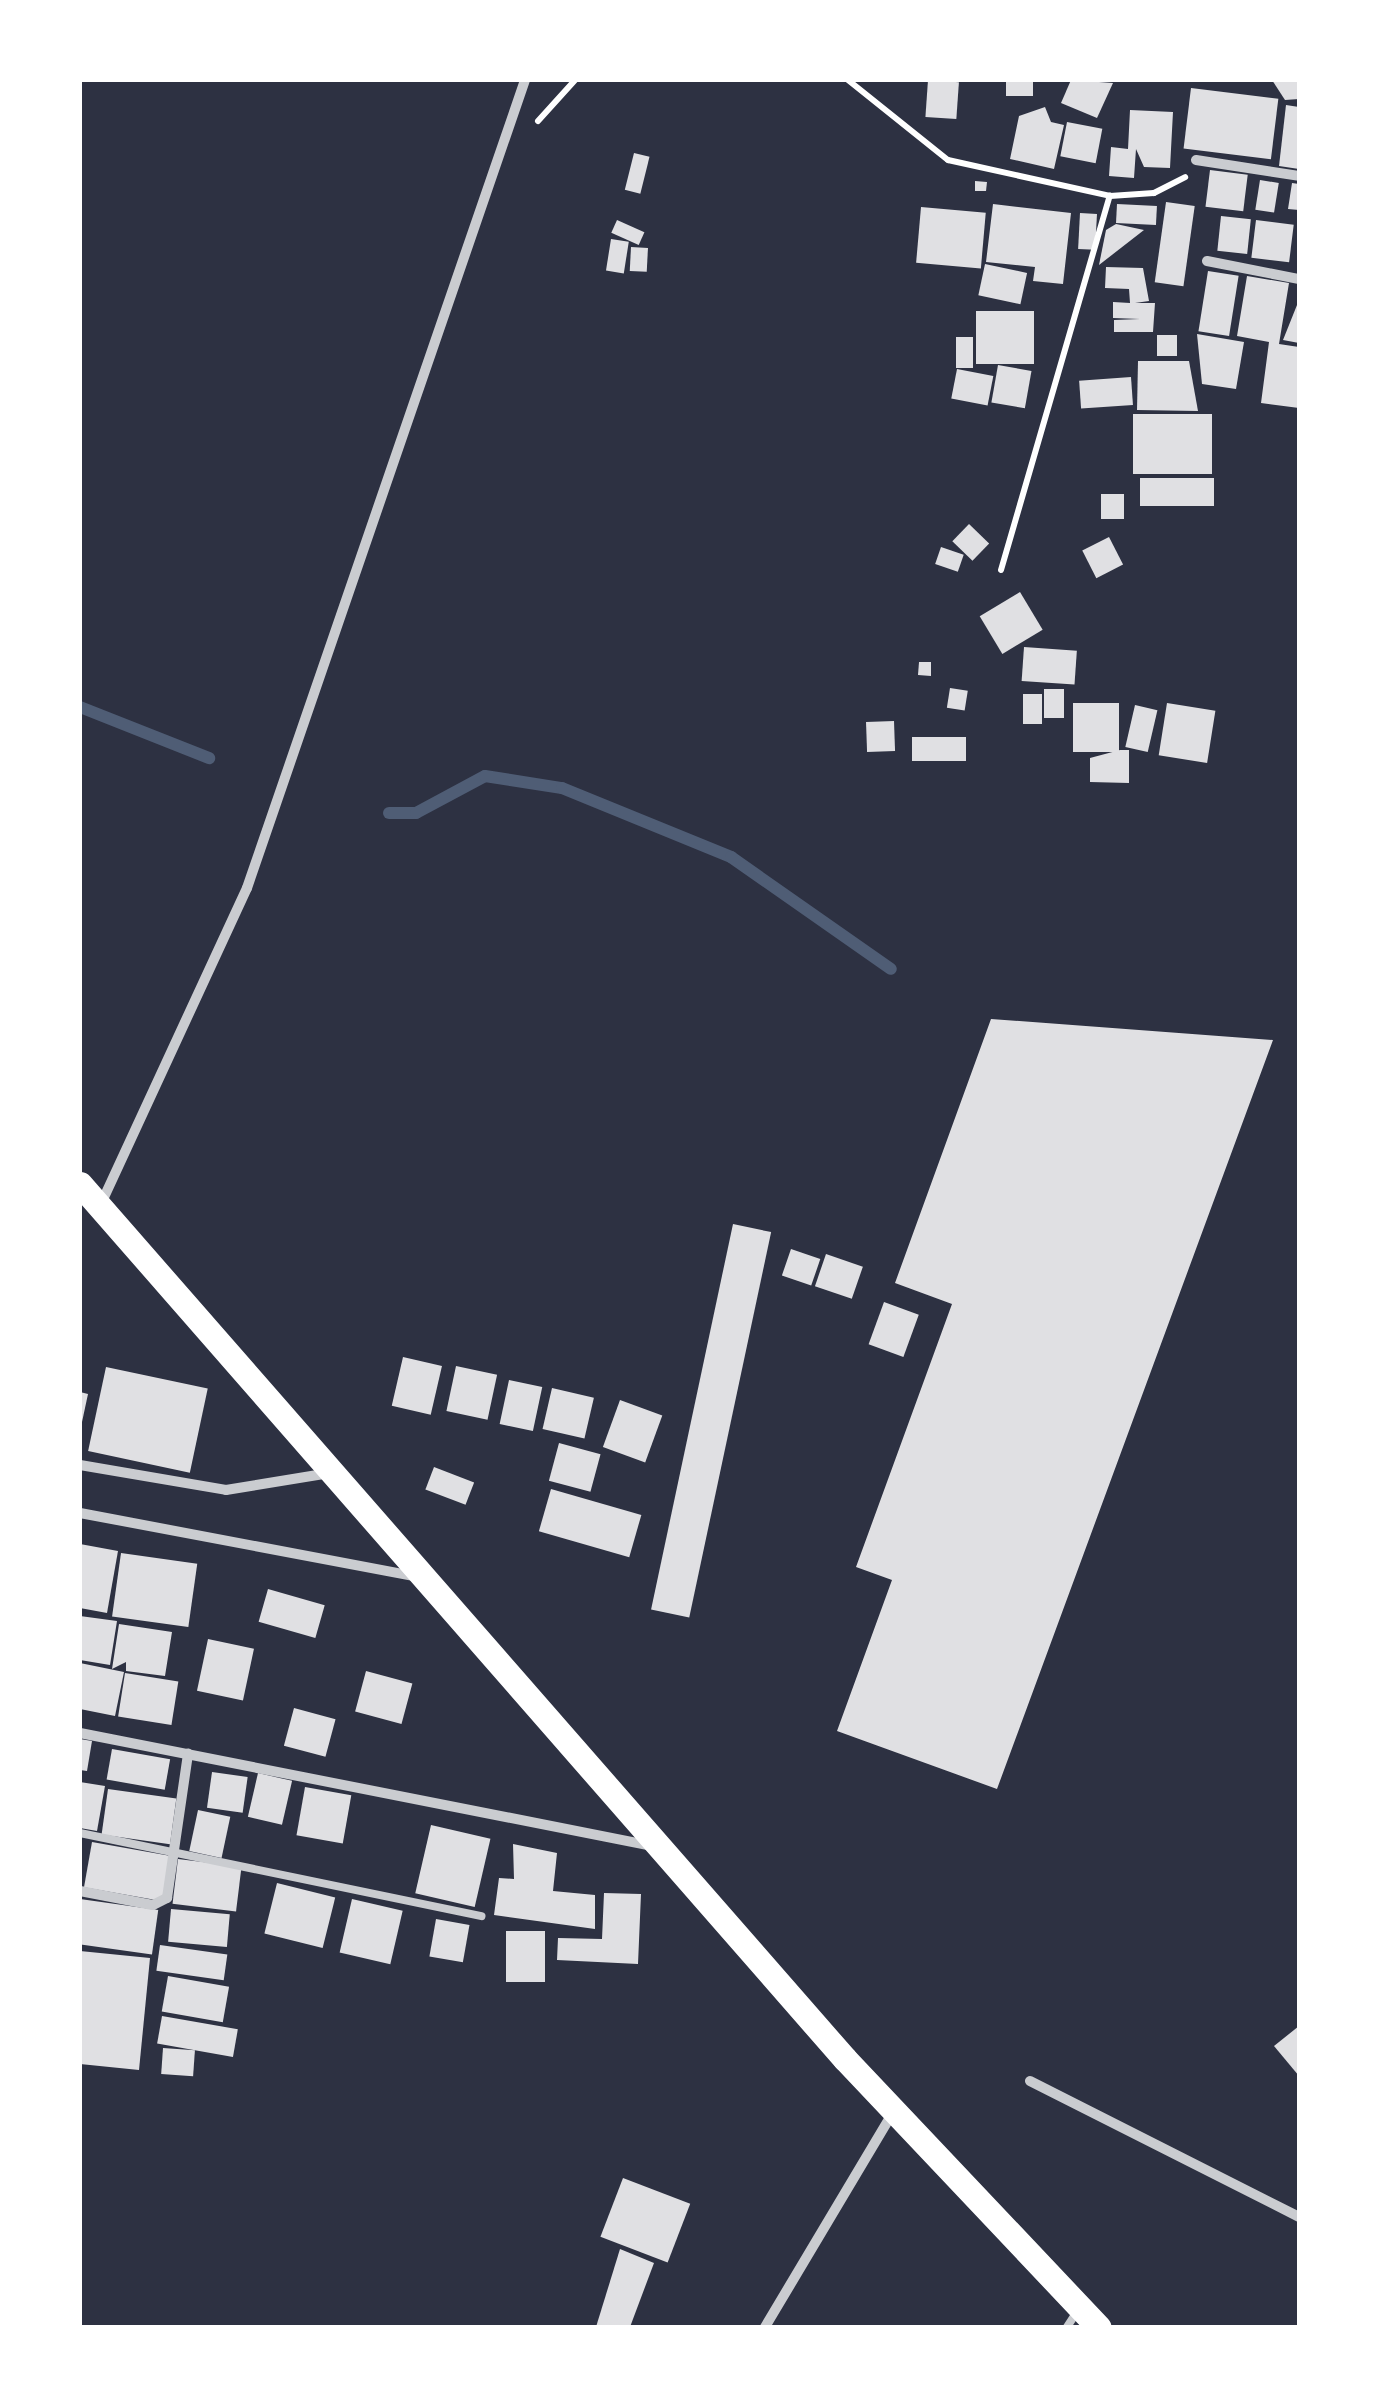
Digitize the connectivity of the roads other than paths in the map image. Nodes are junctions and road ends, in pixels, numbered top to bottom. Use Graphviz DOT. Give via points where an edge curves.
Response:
graph roads {
  1 [pos="526,80"];
  2 [pos="1196,160"];
  3 [pos="1299,176"];
  4 [pos="1208,261"];
  5 [pos="1299,279"];
  6 [pos="80,1184"];
  7 [pos="100,1206"];
  8 [pos="80,1465"];
  9 [pos="331,1473"];
  10 [pos="80,1513"];
  11 [pos="423,1578"];
  12 [pos="80,1733"];
  13 [pos="188,1754"];
  14 [pos="80,1832"];
  15 [pos="658,1846"];
  16 [pos="174,1852"];
  17 [pos="80,1891"];
  18 [pos="482,1916"];
  19 [pos="1030,2081"];
  20 [pos="894,2111"];
  21 [pos="1299,2217"];
  22 [pos="1073,2318"];
  23 [pos="765,2327"];
  24 [pos="1098,2327"];
  1 -- 7 [label="street" via="247,888"];
  2 -- 3 [label="street"];
  4 -- 5 [label="street"];
  6 -- 7 [label="main road"];
  7 -- 9 [label="main road"];
  8 -- 9 [label="street" via="226,1490"];
  9 -- 11 [label="main road"];
  10 -- 11 [label="street"];
  11 -- 15 [label="main road"];
  12 -- 13 [label="street"];
  13 -- 15 [label="street"];
  13 -- 16 [label="street"];
  14 -- 16 [label="lane"];
  15 -- 20 [label="main road"];
  16 -- 17 [label="street" via="162,1903"];
  16 -- 18 [label="lane"];
  19 -- 21 [label="street"];
  20 -- 22 [label="main road"];
  20 -- 23 [label="street"];
  22 -- 24 [label="main road"];
}
